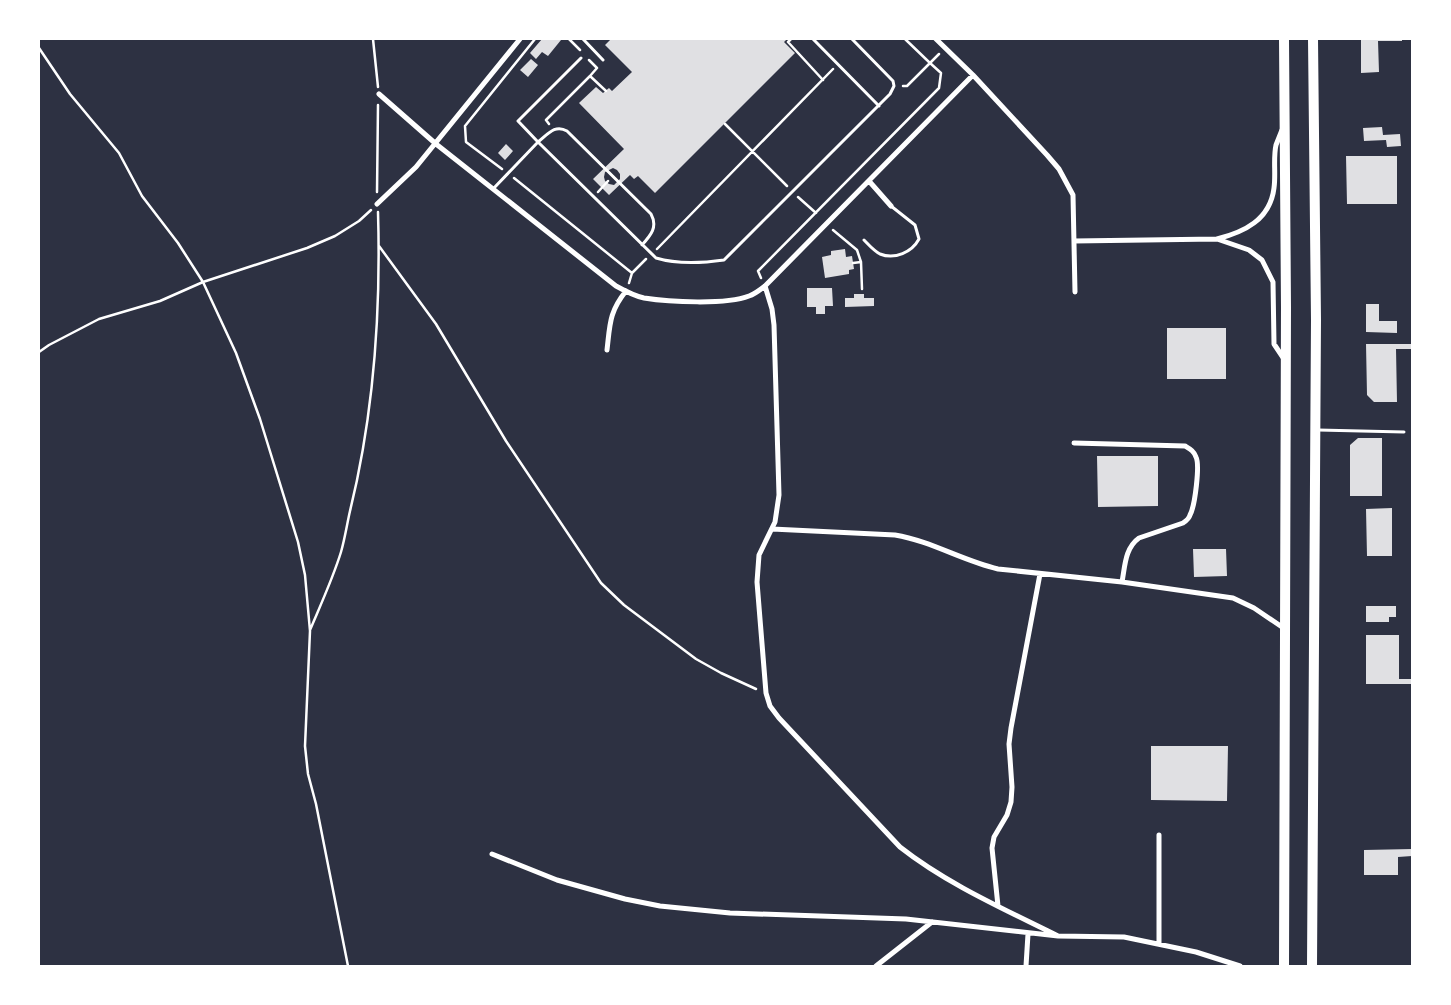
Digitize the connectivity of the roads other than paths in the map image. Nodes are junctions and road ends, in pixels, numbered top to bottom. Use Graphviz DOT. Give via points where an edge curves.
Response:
graph roads {
  1 [pos="520,39"];
  2 [pos="583,39"];
  3 [pos="813,39"];
  4 [pos="852,39"];
  5 [pos="936,39"];
  6 [pos="1284,39"];
  7 [pos="1313,39"];
  8 [pos="581,58"];
  9 [pos="603,60"];
  10 [pos="973,75"];
  11 [pos="379,94"];
  12 [pos="879,106"];
  13 [pos="1285,123"];
  14 [pos="538,142"];
  15 [pos="436,144"];
  16 [pos="869,181"];
  17 [pos="493,189"];
  18 [pos="377,204"];
  19 [pos="891,206"];
  20 [pos="1217,239"];
  21 [pos="864,240"];
  22 [pos="1074,241"];
  23 [pos="642,245"];
  24 [pos="765,286"];
  25 [pos="626,291"];
  26 [pos="1075,292"];
  27 [pos="608,350"];
  28 [pos="1286,361"];
  29 [pos="1315,430"];
  30 [pos="1404,432"];
  31 [pos="1074,444"];
  32 [pos="772,529"];
  33 [pos="1040,574"];
  34 [pos="1122,582"];
  35 [pos="1285,629"];
  36 [pos="1159,835"];
  37 [pos="492,854"];
  38 [pos="998,906"];
  39 [pos="932,922"];
  40 [pos="1028,934"];
  41 [pos="1058,936"];
  42 [pos="1159,944"];
  43 [pos="885,957"];
  44 [pos="876,966"];
  45 [pos="884,966"];
  46 [pos="1026,966"];
  47 [pos="1240,966"];
  48 [pos="1284,966"];
  49 [pos="1312,966"];
  1 -- 15 [label="street"];
  2 -- 9 [label="lane"];
  3 -- 12 [label="lane"];
  4 -- 12 [label="lane" via="893,81 890,94"];
  5 -- 10 [label="street"];
  6 -- 13 [label="highway"];
  7 -- 29 [label="highway"];
  8 -- 14 [label="lane" via="518,121"];
  10 -- 16 [label="street"];
  10 -- 22 [label="street" via="1059,168 1073,195"];
  11 -- 15 [label="street"];
  12 -- 23 [label="lane" via="724,260 666,261 656,258"];
  13 -- 20 [label="street" via="1276,146 1270,206 1249,227"];
  13 -- 28 [label="highway"];
  14 -- 17 [label="lane"];
  14 -- 23 [label="lane"];
  14 -- 23 [label="lane" via="553,129 567,131 652,214 655,228"];
  15 -- 17 [label="street"];
  15 -- 18 [label="street"];
  16 -- 19 [label="street"];
  16 -- 24 [label="street"];
  17 -- 25 [label="street"];
  19 -- 21 [label="lane" via="915,225 919,239 916,245 909,251 887,255 878,253"];
  20 -- 22 [label="street"];
  20 -- 28 [label="street" via="1249,250 1262,260 1274,282 1274,344"];
  22 -- 26 [label="street"];
  24 -- 25 [label="street" via="748,296 717,301 643,298"];
  24 -- 32 [label="street" via="774,325 778,495"];
  25 -- 27 [label="street" via="612,313"];
  28 -- 35 [label="highway"];
  29 -- 30 [label="lane"];
  29 -- 49 [label="highway"];
  31 -- 34 [label="street" via="1185,446 1197,458 1188,519 1183,524 1134,542 1127,555"];
  32 -- 33 [label="street" via="895,535 918,540 979,565"];
  32 -- 38 [label="street" via="757,567 766,693 770,706 900,847 942,876"];
  33 -- 34 [label="street"];
  33 -- 38 [label="street" via="1011,728 1011,802 992,848"];
  34 -- 35 [label="street" via="1233,598"];
  35 -- 48 [label="highway"];
  36 -- 42 [label="street"];
  37 -- 39 [label="street" via="557,880 660,906 730,913 861,916"];
  38 -- 41 [label="street"];
  39 -- 40 [label="street"];
  39 -- 43 [label="street"];
  40 -- 41 [label="street"];
  40 -- 46 [label="street"];
  41 -- 42 [label="street" via="1124,937"];
  42 -- 47 [label="street"];
  43 -- 44 [label="street"];
  43 -- 45 [label="street"];
}
